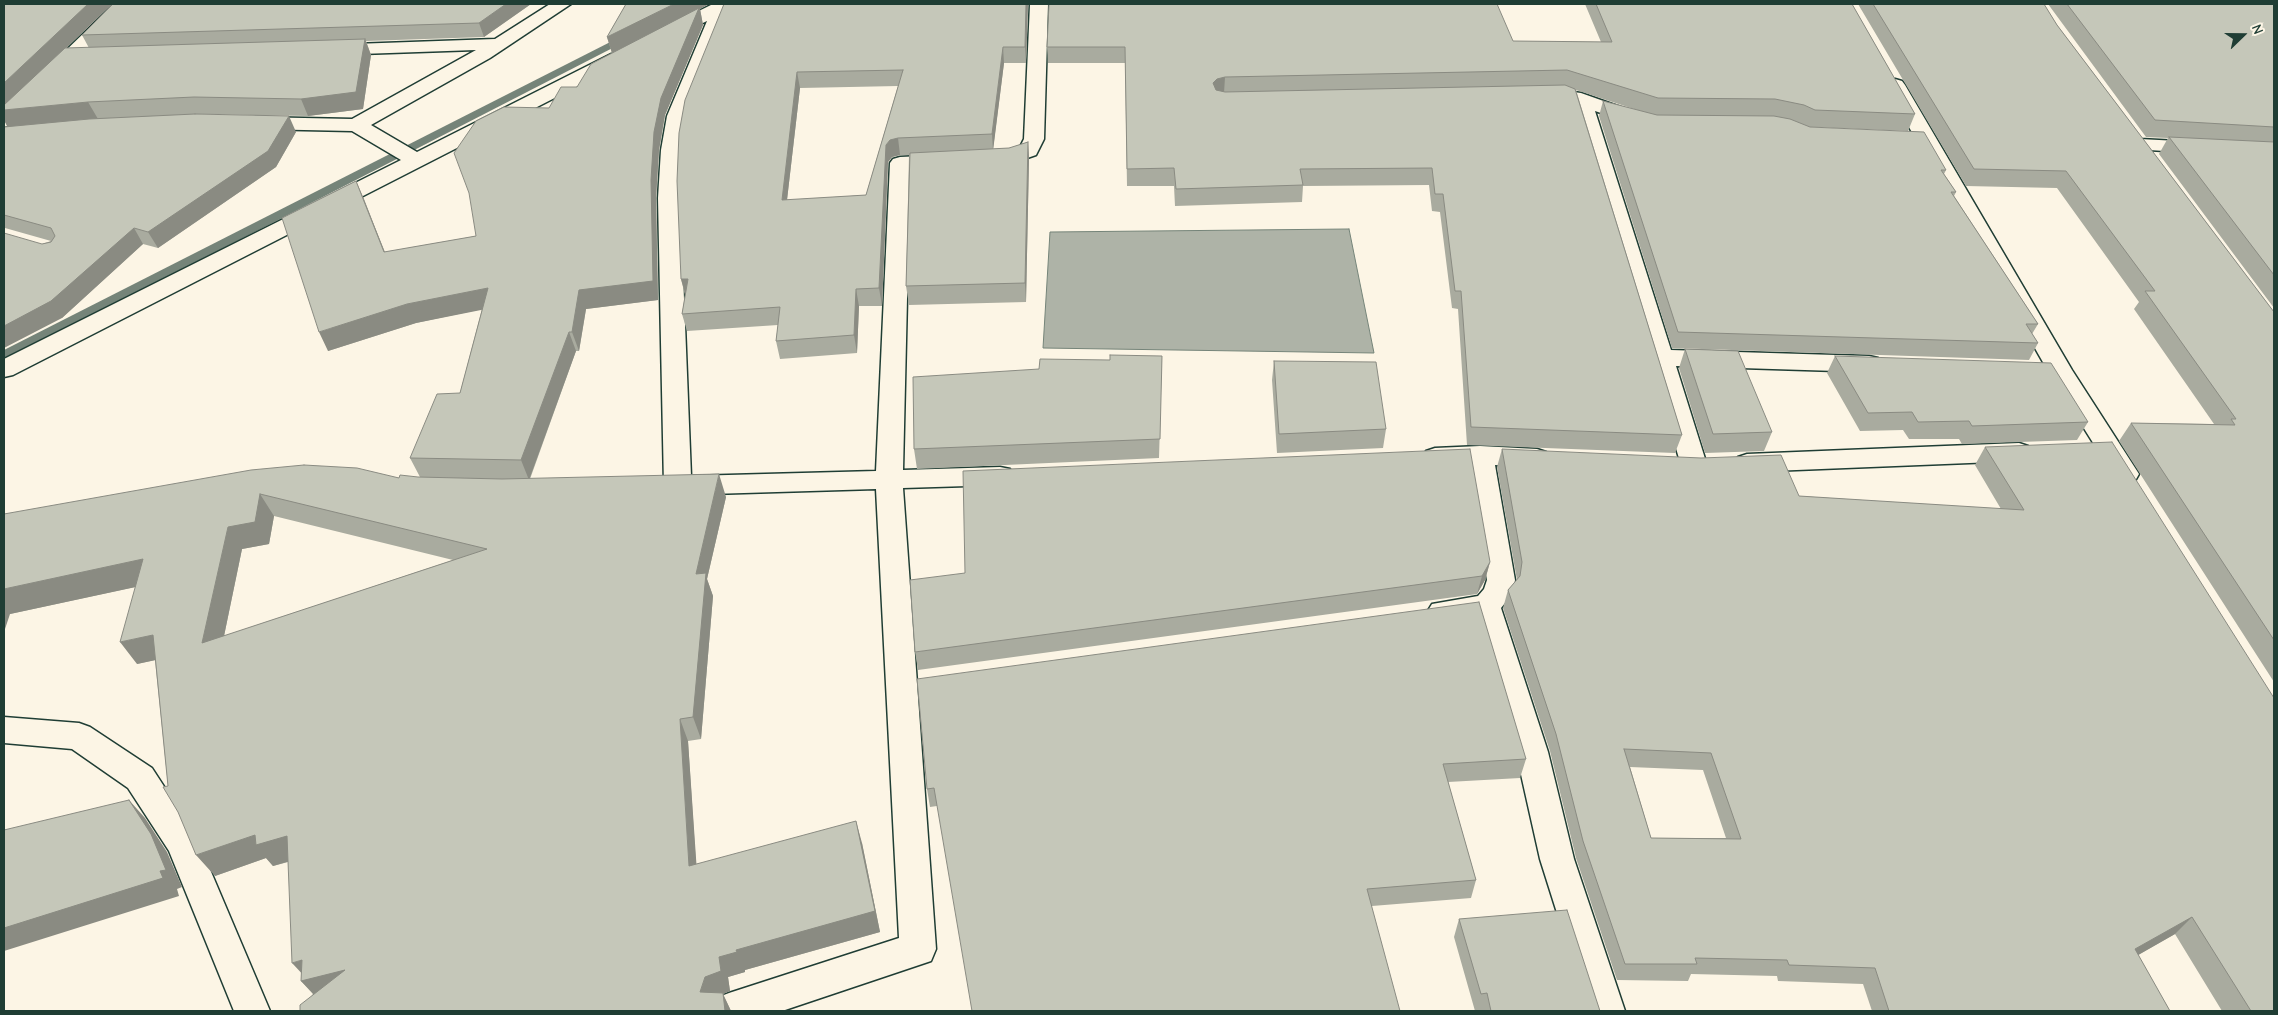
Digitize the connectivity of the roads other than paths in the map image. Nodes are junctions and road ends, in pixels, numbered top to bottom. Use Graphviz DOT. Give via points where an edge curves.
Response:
graph roads {
  1 [pos="124,4"];
  2 [pos="562,4"];
  3 [pos="764,4"];
  4 [pos="1039,4"];
  5 [pos="722,6"];
  6 [pos="652,41"];
  7 [pos="499,44"];
  8 [pos="313,50"];
  9 [pos="635,50"];
  10 [pos="98,57"];
  11 [pos="68,58"];
  12 [pos="1883,63"];
  13 [pos="1521,95"];
  14 [pos="1582,101"];
  15 [pos="240,123"];
  16 [pos="1653,123"];
  17 [pos="356,125"];
  18 [pos="7,130"];
  19 [pos="2274,152"];
  20 [pos="412,157"];
  21 [pos="2157,169"];
  22 [pos="1663,358"];
  23 [pos="1891,365"];
  24 [pos="4,369"];
  25 [pos="2030,370"];
  26 [pos="2060,370"];
  27 [pos="2110,449"];
  28 [pos="2081,450"];
  29 [pos="2041,451"];
  30 [pos="1480,455"];
  31 [pos="1411,458"];
  32 [pos="1558,458"];
  33 [pos="1665,463"];
  34 [pos="1710,464"];
  35 [pos="1027,475"];
  36 [pos="889,481"];
  37 [pos="678,486"];
  38 [pos="649,487"];
  39 [pos="2137,491"];
  40 [pos="1486,606"];
  41 [pos="1413,616"];
  42 [pos="930,682"];
  43 [pos="900,686"];
  44 [pos="4,730"];
  45 [pos="252,1011"];
  46 [pos="729,1011"];
  47 [pos="1607,1011"];
  1 -- 11 [label="street"];
  2 -- 7 [label="street"];
  3 -- 5 [label="street"];
  4 -- 36 [label="street" via="1034,139 1029,150 1010,158 900,163"];
  5 -- 6 [label="street"];
  5 -- 37 [label="street" via="677,116 671,150 669,198"];
  7 -- 8 [label="street"];
  7 -- 17 [label="street"];
  9 -- 20 [label="street"];
  10 -- 11 [label="street"];
  11 -- 18 [label="street"];
  12 -- 26 [label="street" via="1915,139"];
  13 -- 14 [label="street" via="1563,94"];
  14 -- 16 [label="street" via="1626,118"];
  14 -- 22 [label="street"];
  15 -- 17 [label="street"];
  17 -- 20 [label="street"];
  19 -- 21 [label="street" via="2134,137"];
  20 -- 24 [label="street"];
  22 -- 23 [label="street"];
  22 -- 34 [label="street"];
  25 -- 26 [label="street"];
  26 -- 27 [label="street"];
  27 -- 28 [label="street"];
  27 -- 39 [label="street"];
  29 -- 34 [label="street"];
  30 -- 31 [label="street"];
  30 -- 32 [label="street"];
  30 -- 40 [label="street" via="1501,580 1498,593"];
  33 -- 34 [label="street"];
  35 -- 36 [label="street"];
  36 -- 37 [label="street"];
  36 -- 43 [label="street"];
  37 -- 38 [label="street"];
  40 -- 41 [label="street"];
  40 -- 47 [label="street" via="1532,752 1557,859"];
  42 -- 43 [label="street"];
  43 -- 46 [label="street" via="918,949"];
  44 -- 45 [label="street" via="79,736 140,778 184,844"];
}
